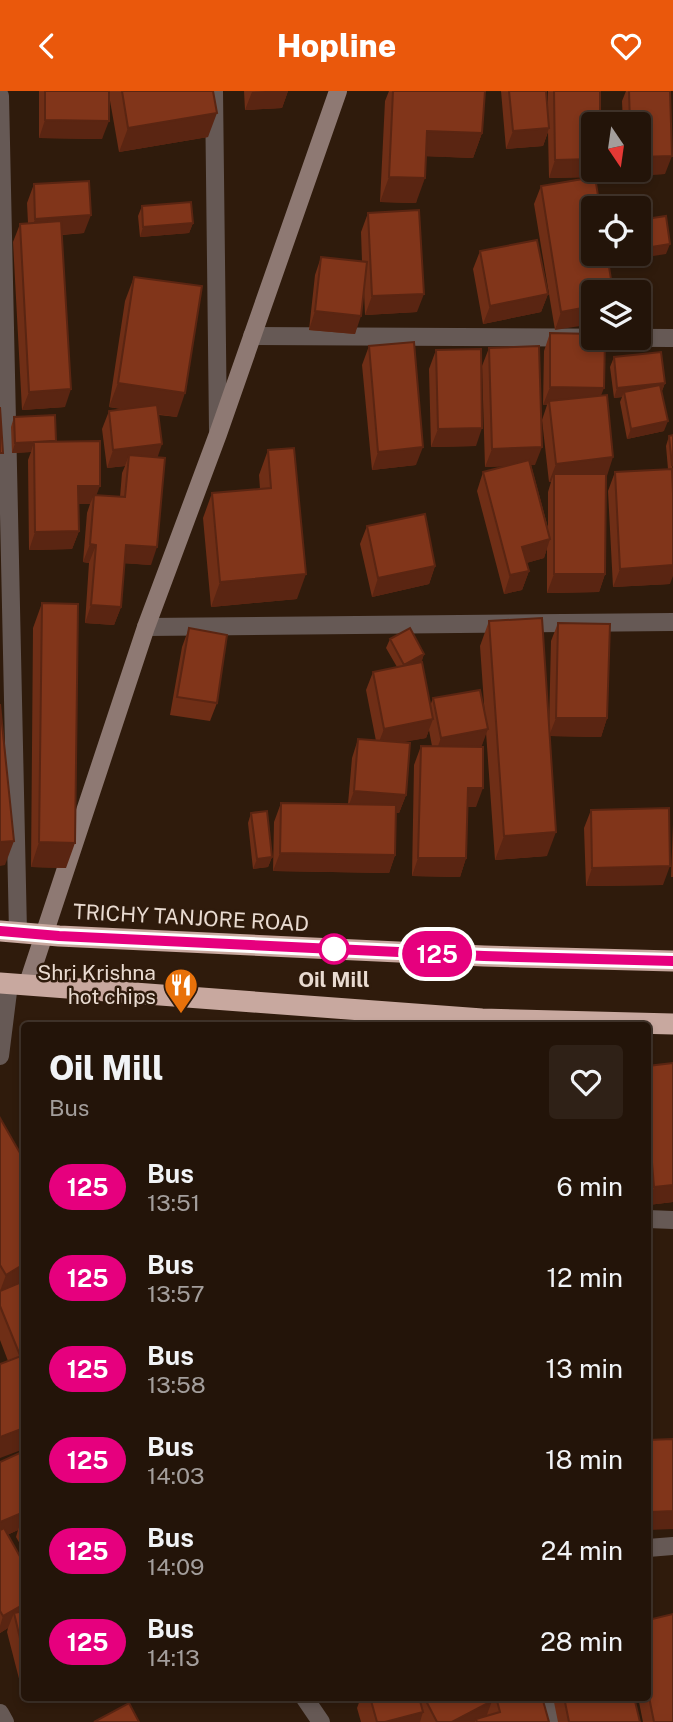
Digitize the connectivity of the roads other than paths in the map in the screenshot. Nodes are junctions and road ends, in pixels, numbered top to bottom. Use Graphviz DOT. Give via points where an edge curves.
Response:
graph roads {
  1 [pos="214,91"];
  2 [pos="338,91"];
  3 [pos="0,96"];
  4 [pos="252,336"];
  5 [pos="673,338"];
  6 [pos="218,434"];
  7 [pos="673,622"];
  8 [pos="146,627"];
  9 [pos="9,931"];
  10 [pos="45,935"];
  11 [pos="673,961"];
  12 [pos="12,985"];
  13 [pos="377,1018"];
  14 [pos="493,1022"];
  15 [pos="651,1024"];
  16 [pos="673,1024"];
  17 [pos="0,1056"];
  18 [pos="651,1219"];
  19 [pos="673,1220"];
  20 [pos="673,1546"];
  21 [pos="651,1548"];
  22 [pos="307,1701"];
  23 [pos="548,1701"];
  24 [pos="0,1713"];
  25 [pos="5,1722"];
  26 [pos="321,1722"];
  27 [pos="551,1722"];
  1 -- 6 [label="street"];
  2 -- 4 [label="street"];
  3 -- 9 [label="street"];
  4 -- 5 [label="street"];
  4 -- 6 [label="street"];
  6 -- 8 [label="street"];
  7 -- 8 [label="street"];
  8 -- 10 [label="street"];
  9 -- 10 [label="highway, TRICHY TANJORE ROAD"];
  10 -- 11 [label="highway, TRICHY TANJORE ROAD"];
  10 -- 12 [label="street"];
  12 -- 13 [label="highway"];
  12 -- 17 [label="street"];
  13 -- 14 [label="highway"];
  15 -- 16 [label="highway"];
  18 -- 19 [label="street"];
  20 -- 21 [label="street"];
  22 -- 26 [label="street"];
  23 -- 27 [label="street"];
  24 -- 25 [label="street"];
}
